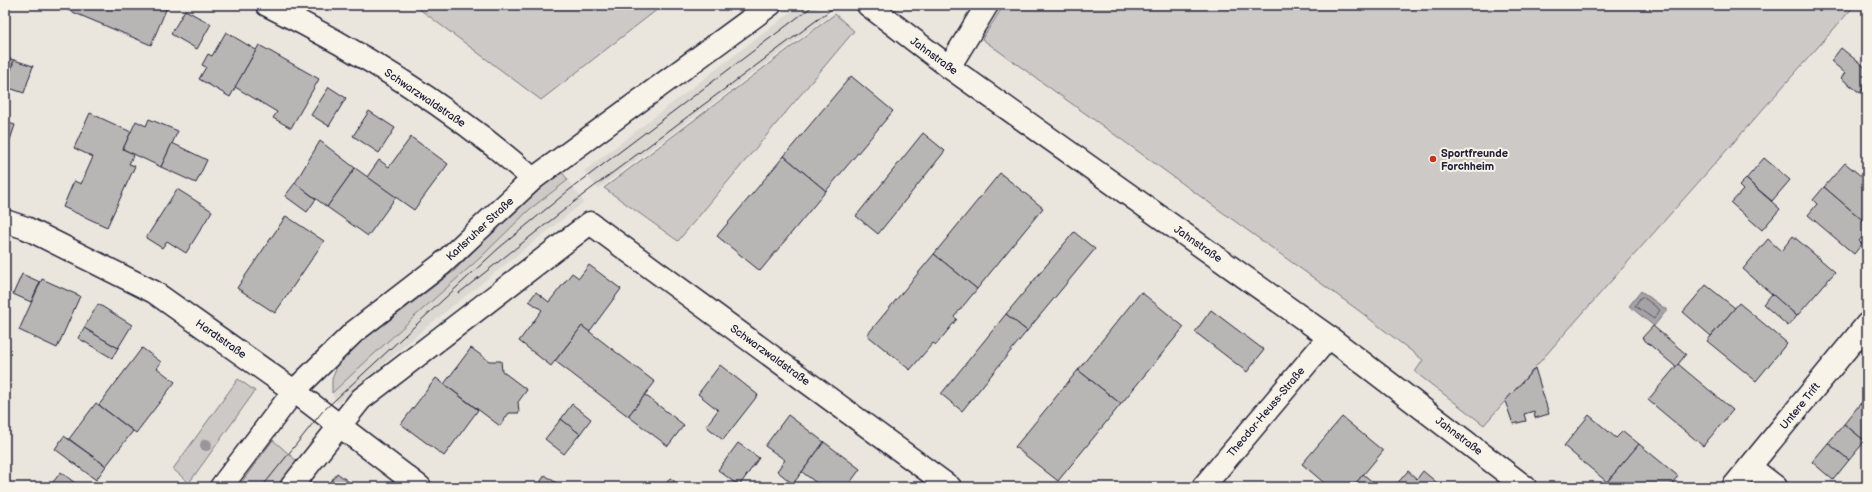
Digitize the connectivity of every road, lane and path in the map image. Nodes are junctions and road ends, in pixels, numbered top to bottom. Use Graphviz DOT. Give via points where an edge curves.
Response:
graph roads {
  1 [pos="266,5"];
  2 [pos="770,5"];
  3 [pos="868,5"];
  4 [pos="987,5"];
  5 [pos="949,67"];
  6 [pos="533,179"];
  7 [pos="5,221"];
  8 [pos="1866,329"];
  9 [pos="1329,337"];
  10 [pos="294,391"];
  11 [pos="339,426"];
  12 [pos="1750,467"];
  13 [pos="221,487"];
  14 [pos="291,487"];
  15 [pos="420,487"];
  16 [pos="950,487"];
  17 [pos="1203,487"];
  18 [pos="1525,487"];
  19 [pos="1733,487"];
  20 [pos="1776,487"];
  1 -- 6 [label="street, Schwarzwaldstraße" via="406,82 503,152"];
  2 -- 6 [label="street, Karlsruher Straße"];
  3 -- 5 [label="street, Jahnstraße"];
  4 -- 5 [label="street"];
  5 -- 9 [label="street, Jahnstraße"];
  6 -- 10 [label="street, Karlsruher Straße" via="442,264 354,332"];
  7 -- 10 [label="street, Hardtstraße" via="26,228 154,292"];
  8 -- 12 [label="street, Untere Trift"];
  9 -- 17 [label="street, Theodor-Heuss-Straße"];
  9 -- 18 [label="street, Jahnstraße"];
  10 -- 11 [label="street, Hardtstraße"];
  10 -- 13 [label="street, Karlsruher Straße"];
  11 -- 14 [label="street"];
  11 -- 15 [label="street, Hardtstraße"];
  11 -- 16 [label="street, Schwarzwaldstraße" via="361,399 590,223"];
  12 -- 19 [label="street, Untere Trift"];
  12 -- 20 [label="street"];
}
